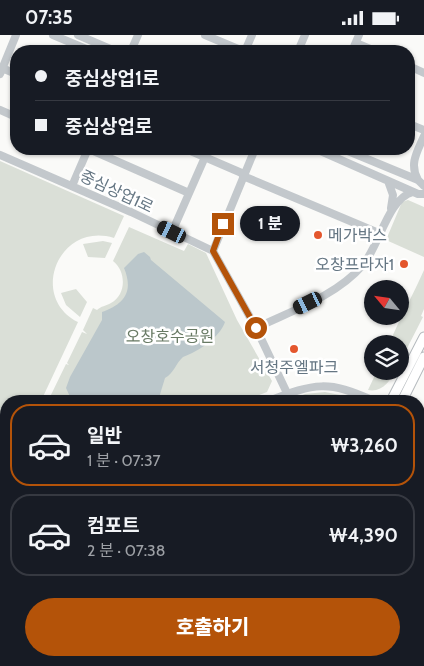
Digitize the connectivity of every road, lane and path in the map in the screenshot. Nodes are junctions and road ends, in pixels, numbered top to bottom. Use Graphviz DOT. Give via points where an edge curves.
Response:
graph roads {
  1 [pos="53,35"];
  2 [pos="78,35"];
  3 [pos="206,35"];
  4 [pos="77,45"];
  5 [pos="101,45"];
  6 [pos="230,45"];
  7 [pos="10,49"];
  8 [pos="1,71"];
  9 [pos="424,136"];
  10 [pos="416,154"];
  11 [pos="0,155"];
  12 [pos="85,155"];
  13 [pos="102,155"];
  14 [pos="200,155"];
  15 [pos="252,155"];
  16 [pos="330,155"];
  17 [pos="358,155"];
  18 [pos="205,157"];
  19 [pos="397,171"];
  20 [pos="244,175"];
  21 [pos="418,180"];
  22 [pos="388,181"];
  23 [pos="72,186"];
  24 [pos="424,187"];
  25 [pos="413,192"];
  26 [pos="189,193"];
  27 [pos="424,194"];
  28 [pos="389,215"];
  29 [pos="172,232"];
  30 [pos="381,234"];
  31 [pos="213,251"];
  32 [pos="256,328"];
  33 [pos="424,337"];
  34 [pos="424,357"];
  35 [pos="287,393"];
  36 [pos="282,395"];
  37 [pos="360,395"];
  38 [pos="394,395"];
  39 [pos="405,395"];
  1 -- 4 [label="street"];
  2 -- 5 [label="street"];
  3 -- 6 [label="street"];
  7 -- 8 [label="street"];
  9 -- 10 [label="street"];
  10 -- 19 [label="street" via="403,169"];
  10 -- 21 [label="street" via="414,172"];
  11 -- 23 [label="street, 중심상업1로"];
  12 -- 23 [label="street"];
  13 -- 26 [label="street"];
  14 -- 18 [label="street"];
  15 -- 20 [label="street"];
  16 -- 22 [label="street"];
  17 -- 19 [label="street"];
  18 -- 20 [label="street"];
  18 -- 26 [label="street"];
  19 -- 21 [label="street"];
  20 -- 30 [label="street"];
  20 -- 31 [label="street"];
  21 -- 24 [label="street"];
  22 -- 25 [label="street"];
  22 -- 28 [label="street" via="393,195"];
  23 -- 29 [label="street, 중심상업1로"];
  25 -- 27 [label="street"];
  25 -- 28 [label="street" via="398,200"];
  26 -- 29 [label="street"];
  28 -- 30 [label="street"];
  29 -- 31 [label="street, 중심상업1로"];
  30 -- 32 [label="street" via="372,253 352,277 333,290"];
  31 -- 32 [label="street"];
  32 -- 35 [label="street"];
  33 -- 38 [label="main road"];
  34 -- 39 [label="main road"];
  35 -- 36 [label="street"];
  35 -- 37 [label="street" via="329,385"];
}
